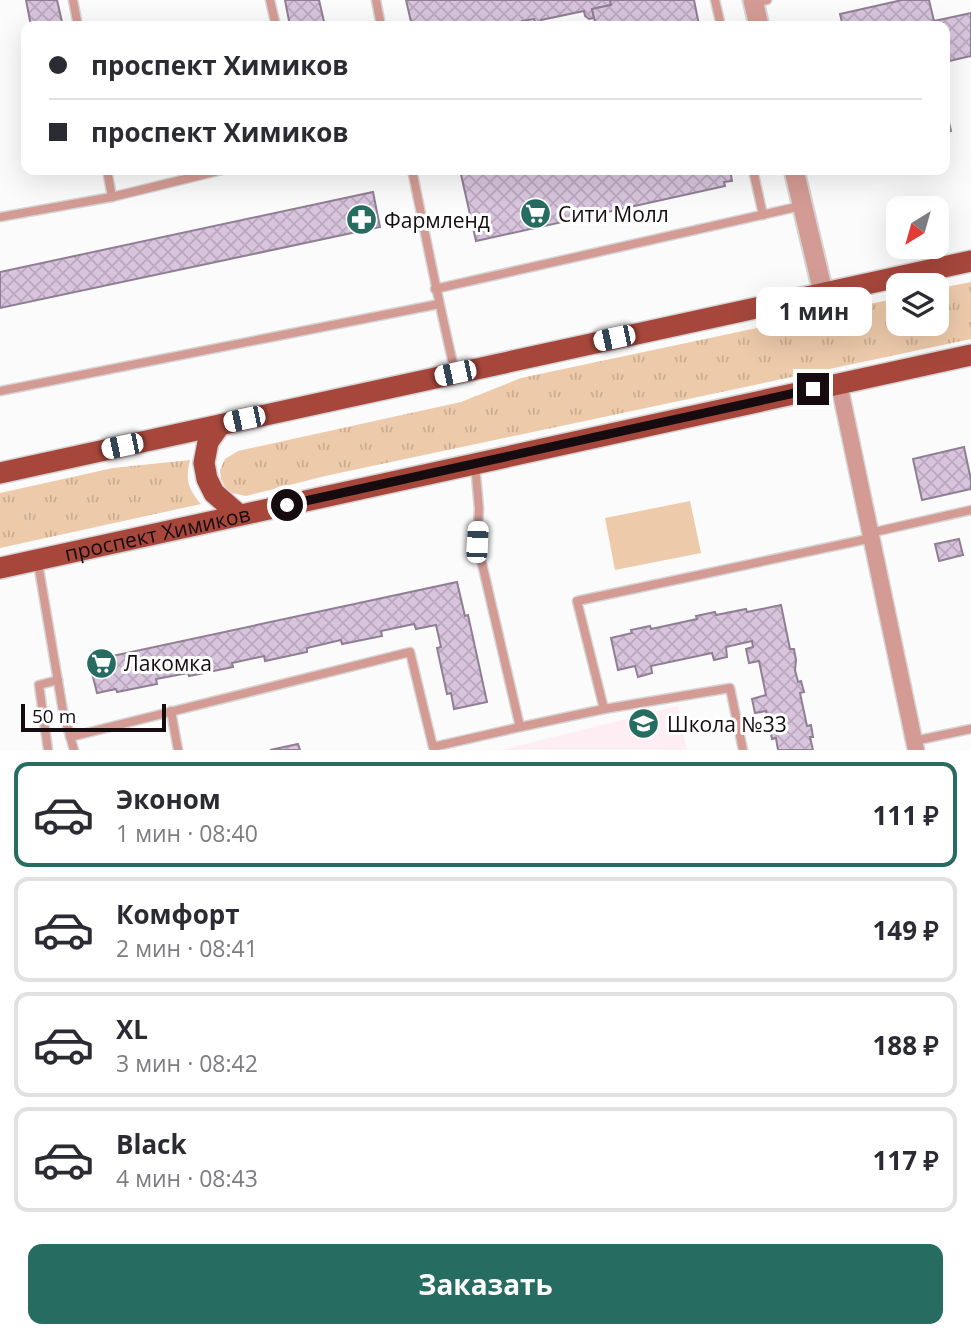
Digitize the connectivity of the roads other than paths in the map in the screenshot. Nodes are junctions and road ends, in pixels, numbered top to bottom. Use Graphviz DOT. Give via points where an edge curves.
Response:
graph roads {
  1 [pos="73,0"];
  2 [pos="270,0"];
  3 [pos="376,0"];
  4 [pos="715,0"];
  5 [pos="758,1"];
  6 [pos="77,21"];
  7 [pos="275,21"];
  8 [pos="380,21"];
  9 [pos="720,21"];
  10 [pos="759,21"];
  11 [pos="108,175"];
  12 [pos="202,175"];
  13 [pos="413,175"];
  14 [pos="754,175"];
  15 [pos="795,175"];
  16 [pos="112,197"];
  17 [pos="803,205"];
  18 [pos="763,215"];
  19 [pos="0,217"];
  20 [pos="971,261"];
  21 [pos="435,289"];
  22 [pos="824,292"];
  23 [pos="439,304"];
  24 [pos="971,355"];
  25 [pos="455,373"];
  26 [pos="839,384"];
  27 [pos="0,391"];
  28 [pos="220,425"];
  29 [pos="475,464"];
  30 [pos="0,473"];
  31 [pos="971,510"];
  32 [pos="239,515"];
  33 [pos="871,535"];
  34 [pos="37,560"];
  35 [pos="0,568"];
  36 [pos="58,680"];
  37 [pos="604,709"];
  38 [pos="171,711"];
  39 [pos="520,727"];
  40 [pos="971,729"];
  41 [pos="70,737"];
  42 [pos="915,745"];
  43 [pos="48,750"];
  44 [pos="74,750"];
  45 [pos="178,750"];
  46 [pos="743,750"];
  1 -- 6 [label="lane"];
  2 -- 7 [label="lane"];
  3 -- 8 [label="lane"];
  4 -- 9 [label="lane"];
  5 -- 10 [label="street"];
  11 -- 16 [label="lane"];
  12 -- 16 [label="lane"];
  13 -- 21 [label="lane"];
  14 -- 18 [label="lane"];
  15 -- 17 [label="street"];
  16 -- 19 [label="lane"];
  17 -- 18 [label="lane"];
  17 -- 22 [label="street"];
  18 -- 21 [label="lane"];
  20 -- 22 [label="main road"];
  21 -- 23 [label="lane"];
  22 -- 25 [label="main road"];
  23 -- 25 [label="lane"];
  23 -- 27 [label="lane"];
  24 -- 26 [label="main road, проспект Химиков"];
  25 -- 28 [label="main road"];
  26 -- 29 [label="main road, проспект Химиков"];
  26 -- 33 [label="street"];
  28 -- 30 [label="main road"];
  28 -- 32 [label="main road" via="208,442 206,479 214,494"];
  29 -- 32 [label="main road, проспект Химиков"];
  29 -- 39 [label="lane" via="477,542"];
  31 -- 33 [label="lane"];
  32 -- 34 [label="main road, проспект Химиков"];
  33 -- 37 [label="lane" via="577,601"];
  33 -- 42 [label="street"];
  34 -- 35 [label="main road, проспект Химиков"];
  34 -- 36 [label="lane"];
  36 -- 41 [label="lane"];
  36 -- 43 [label="lane" via="39,685"];
  37 -- 39 [label="lane"];
  37 -- 46 [label="lane" via="730,688"];
  38 -- 39 [label="lane" via="410,652 433,747"];
  38 -- 41 [label="lane"];
  38 -- 45 [label="lane"];
  40 -- 42 [label="lane"];
  41 -- 44 [label="lane"];
}
